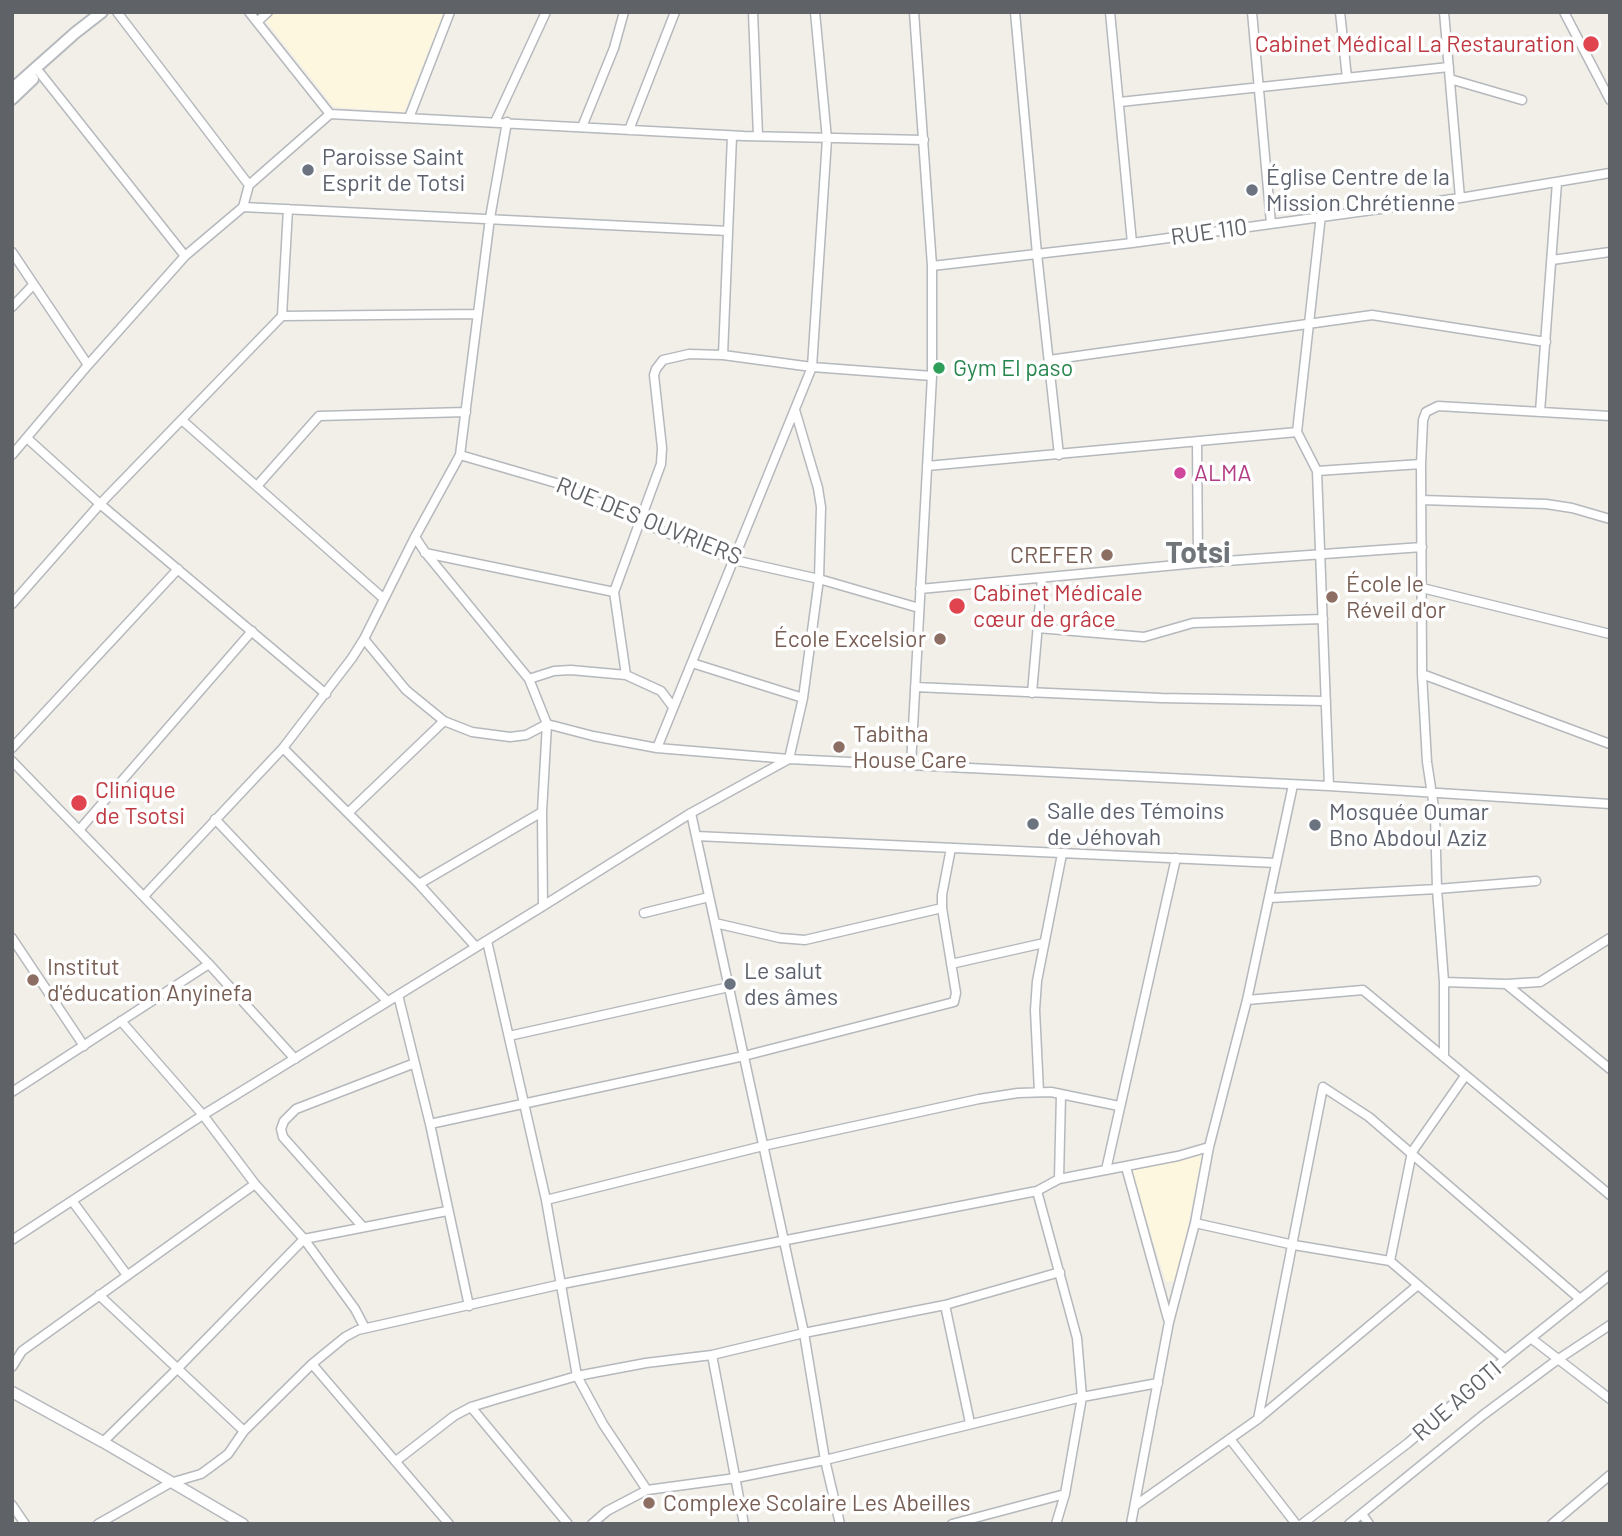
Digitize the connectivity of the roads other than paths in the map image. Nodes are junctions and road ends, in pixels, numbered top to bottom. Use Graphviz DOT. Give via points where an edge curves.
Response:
graph roads {
  1 [pos="117,12"];
  2 [pos="249,12"];
  3 [pos="268,12"];
  4 [pos="450,12"];
  5 [pos="546,12"];
  6 [pos="624,12"];
  7 [pos="676,12"];
  8 [pos="753,12"];
  9 [pos="815,12"];
  10 [pos="915,12"];
  11 [pos="1015,12"];
  12 [pos="1110,12"];
  13 [pos="1252,12"];
  14 [pos="1340,12"];
  15 [pos="1444,12"];
  16 [pos="1564,12"];
  17 [pos="99,15"];
  18 [pos="257,22"];
  19 [pos="1449,67"];
  20 [pos="40,73"];
  21 [pos="1348,78"];
  22 [pos="1450,79"];
  23 [pos="1258,88"];
  24 [pos="12,89"];
  25 [pos="12,99"];
  26 [pos="1522,100"];
  27 [pos="1610,100"];
  28 [pos="1120,102"];
  29 [pos="330,114"];
  30 [pos="409,118"];
  31 [pos="495,122"];
  32 [pos="507,122"];
  33 [pos="582,127"];
  34 [pos="629,130"];
  35 [pos="732,135"];
  36 [pos="758,136"];
  37 [pos="827,139"];
  38 [pos="924,141"];
  39 [pos="1610,173"];
  40 [pos="1557,182"];
  41 [pos="249,185"];
  42 [pos="1460,198"];
  43 [pos="243,207"];
  44 [pos="288,209"];
  45 [pos="1321,215"];
  46 [pos="490,218"];
  47 [pos="1271,223"];
  48 [pos="728,231"];
  49 [pos="1132,243"];
  50 [pos="12,252"];
  51 [pos="1610,252"];
  52 [pos="1037,254"];
  53 [pos="185,256"];
  54 [pos="1552,260"];
  55 [pos="932,265"];
  56 [pos="33,285"];
  57 [pos="12,307"];
  58 [pos="477,314"];
  59 [pos="282,316"];
  60 [pos="1311,324"];
  61 [pos="1546,342"];
  62 [pos="723,355"];
  63 [pos="1049,360"];
  64 [pos="88,365"];
  65 [pos="812,367"];
  66 [pos="932,376"];
  67 [pos="795,410"];
  68 [pos="466,412"];
  69 [pos="1539,412"];
  70 [pos="1610,416"];
  71 [pos="183,421"];
  72 [pos="1297,432"];
  73 [pos="28,439"];
  74 [pos="1197,442"];
  75 [pos="12,455"];
  76 [pos="460,455"];
  77 [pos="1059,455"];
  78 [pos="1421,464"];
  79 [pos="927,466"];
  80 [pos="1317,471"];
  81 [pos="257,486"];
  82 [pos="1422,500"];
  83 [pos="100,505"];
  84 [pos="1610,519"];
  85 [pos="640,522"];
  86 [pos="415,537"];
  87 [pos="1422,547"];
  88 [pos="425,552"];
  89 [pos="1320,553"];
  90 [pos="734,560"];
  91 [pos="1198,562"];
  92 [pos="178,569"];
  93 [pos="1042,578"];
  94 [pos="819,579"];
  95 [pos="1422,588"];
  96 [pos="920,589"];
  97 [pos="614,593"];
  98 [pos="383,598"];
  99 [pos="12,604"];
  100 [pos="919,608"];
  101 [pos="1323,619"];
  102 [pos="1038,628"];
  103 [pos="252,631"];
  104 [pos="1610,634"];
  105 [pos="364,639"];
  106 [pos="692,663"];
  107 [pos="1422,674"];
  108 [pos="626,675"];
  109 [pos="529,679"];
  110 [pos="915,687"];
  111 [pos="1032,693"];
  112 [pos="326,694"];
  113 [pos="803,698"];
  114 [pos="1326,701"];
  115 [pos="673,707"];
  116 [pos="444,721"];
  117 [pos="547,724"];
  118 [pos="1610,744"];
  119 [pos="657,747"];
  120 [pos="12,748"];
  121 [pos="283,748"];
  122 [pos="789,759"];
  123 [pos="12,761"];
  124 [pos="911,765"];
  125 [pos="1293,785"];
  126 [pos="1329,786"];
  127 [pos="1433,793"];
  128 [pos="1610,804"];
  129 [pos="349,812"];
  130 [pos="542,812"];
  131 [pos="691,813"];
  132 [pos="215,819"];
  133 [pos="80,829"];
  134 [pos="696,836"];
  135 [pos="951,848"];
  136 [pos="1062,853"];
  137 [pos="1176,858"];
  138 [pos="1276,863"];
  139 [pos="1536,880"];
  140 [pos="419,884"];
  141 [pos="1437,889"];
  142 [pos="144,896"];
  143 [pos="709,897"];
  144 [pos="1270,898"];
  145 [pos="543,906"];
  146 [pos="942,908"];
  147 [pos="644,913"];
  148 [pos="715,923"];
  149 [pos="12,938"];
  150 [pos="1610,938"];
  151 [pos="486,941"];
  152 [pos="1044,943"];
  153 [pos="476,947"];
  154 [pos="209,964"];
  155 [pos="951,964"];
  156 [pos="1444,982"];
  157 [pos="1506,984"];
  158 [pos="729,987"];
  159 [pos="398,995"];
  160 [pos="1247,1000"];
  161 [pos="387,1001"];
  162 [pos="121,1021"];
  163 [pos="509,1036"];
  164 [pos="84,1046"];
  165 [pos="1610,1053"];
  166 [pos="744,1055"];
  167 [pos="1444,1057"];
  168 [pos="295,1059"];
  169 [pos="1600,1061"];
  170 [pos="415,1063"];
  171 [pos="1610,1069"];
  172 [pos="1465,1076"];
  173 [pos="1039,1092"];
  174 [pos="12,1093"];
  175 [pos="1061,1094"];
  176 [pos="524,1104"];
  177 [pos="1119,1106"];
  178 [pos="203,1115"];
  179 [pos="430,1124"];
  180 [pos="763,1146"];
  181 [pos="1209,1147"];
  182 [pos="1412,1152"];
  183 [pos="1126,1167"];
  184 [pos="1106,1170"];
  185 [pos="1059,1179"];
  186 [pos="255,1184"];
  187 [pos="1037,1191"];
  188 [pos="1610,1195"];
  189 [pos="546,1200"];
  190 [pos="73,1202"];
  191 [pos="447,1211"];
  192 [pos="1195,1223"];
  193 [pos="362,1226"];
  194 [pos="304,1239"];
  195 [pos="12,1240"];
  196 [pos="784,1241"];
  197 [pos="1294,1245"];
  198 [pos="1390,1261"];
  199 [pos="1060,1272"];
  200 [pos="127,1275"];
  201 [pos="1610,1275"];
  202 [pos="562,1284"];
  203 [pos="1418,1285"];
  204 [pos="99,1295"];
  205 [pos="1580,1299"];
  206 [pos="945,1305"];
  207 [pos="469,1307"];
  208 [pos="1169,1322"];
  209 [pos="1610,1325"];
  210 [pos="365,1328"];
  211 [pos="804,1333"];
  212 [pos="1532,1339"];
  213 [pos="712,1355"];
  214 [pos="1505,1359"];
  215 [pos="1557,1360"];
  216 [pos="312,1364"];
  217 [pos="12,1367"];
  218 [pos="177,1369"];
  219 [pos="577,1376"];
  220 [pos="1158,1383"];
  221 [pos="12,1392"];
  222 [pos="1082,1397"];
  223 [pos="1610,1399"];
  224 [pos="471,1407"];
  225 [pos="1258,1419"];
  226 [pos="970,1423"];
  227 [pos="244,1431"];
  228 [pos="1230,1440"];
  229 [pos="103,1442"];
  230 [pos="825,1460"];
  231 [pos="396,1461"];
  232 [pos="1610,1475"];
  233 [pos="736,1478"];
  234 [pos="170,1483"];
  235 [pos="647,1490"];
  236 [pos="1065,1494"];
  237 [pos="12,1505"];
  238 [pos="1136,1505"];
  239 [pos="1362,1514"];
  240 [pos="25,1524"];
  241 [pos="98,1524"];
  242 [pos="243,1524"];
  243 [pos="449,1524"];
  244 [pos="568,1524"];
  245 [pos="592,1524"];
  246 [pos="744,1524"];
  247 [pos="840,1524"];
  248 [pos="952,1524"];
  249 [pos="1056,1524"];
  250 [pos="1131,1524"];
  251 [pos="1299,1524"];
  252 [pos="1349,1524"];
  253 [pos="1369,1524"];
  254 [pos="1552,1524"];
  1 -- 41 [label="street"];
  2 -- 18 [label="street"];
  3 -- 18 [label="street"];
  4 -- 30 [label="street"];
  5 -- 31 [label="street"];
  6 -- 33 [label="street"];
  7 -- 34 [label="street"];
  8 -- 36 [label="street"];
  9 -- 37 [label="street"];
  10 -- 38 [label="street"];
  11 -- 52 [label="street"];
  12 -- 28 [label="street"];
  13 -- 23 [label="street"];
  14 -- 21 [label="street"];
  15 -- 19 [label="street"];
  16 -- 27 [label="street"];
  17 -- 20 [label="main road"];
  17 -- 24 [label="main road"];
  18 -- 29 [label="street"];
  19 -- 21 [label="street"];
  19 -- 22 [label="street"];
  20 -- 25 [label="main road"];
  20 -- 53 [label="street"];
  21 -- 23 [label="street"];
  22 -- 26 [label="street"];
  22 -- 42 [label="street"];
  23 -- 28 [label="street"];
  23 -- 47 [label="street"];
  28 -- 49 [label="street"];
  29 -- 30 [label="street"];
  29 -- 41 [label="street"];
  30 -- 31 [label="street"];
  31 -- 32 [label="street"];
  32 -- 33 [label="street"];
  32 -- 46 [label="street"];
  33 -- 34 [label="street"];
  34 -- 35 [label="street"];
  35 -- 36 [label="street"];
  35 -- 48 [label="street"];
  36 -- 37 [label="street"];
  37 -- 38 [label="street"];
  37 -- 65 [label="street"];
  38 -- 55 [label="street"];
  39 -- 40 [label="street, RUE 110"];
  40 -- 42 [label="street, RUE 110"];
  40 -- 54 [label="street"];
  41 -- 43 [label="street"];
  42 -- 45 [label="street, RUE 110"];
  43 -- 44 [label="street"];
  43 -- 53 [label="street"];
  44 -- 46 [label="street"];
  44 -- 59 [label="street"];
  45 -- 47 [label="street, RUE 110"];
  45 -- 60 [label="street"];
  46 -- 48 [label="street"];
  46 -- 58 [label="street"];
  47 -- 49 [label="street, RUE 110"];
  48 -- 62 [label="street"];
  49 -- 52 [label="street, RUE 110"];
  50 -- 56 [label="street"];
  51 -- 54 [label="street"];
  52 -- 55 [label="street, RUE 110"];
  52 -- 63 [label="street"];
  53 -- 64 [label="street"];
  54 -- 61 [label="street"];
  55 -- 66 [label="street"];
  56 -- 57 [label="street"];
  56 -- 64 [label="street"];
  58 -- 59 [label="street"];
  58 -- 68 [label="street"];
  59 -- 71 [label="street"];
  60 -- 61 [label="street" via="1379,316"];
  60 -- 63 [label="street"];
  60 -- 72 [label="street"];
  61 -- 69 [label="street"];
  62 -- 65 [label="street"];
  62 -- 85 [label="street" via="689,354 663,360 656,369 661,457"];
  63 -- 77 [label="street"];
  64 -- 73 [label="street"];
  65 -- 66 [label="street"];
  65 -- 67 [label="street"];
  66 -- 79 [label="street"];
  67 -- 90 [label="street"];
  67 -- 94 [label="street" via="820,497"];
  68 -- 76 [label="street"];
  68 -- 81 [label="street" via="320,416"];
  69 -- 70 [label="street"];
  69 -- 78 [label="street" via="1431,408 1423,419"];
  71 -- 81 [label="street"];
  71 -- 83 [label="street"];
  72 -- 74 [label="street"];
  72 -- 80 [label="street"];
  73 -- 75 [label="street"];
  73 -- 83 [label="street"];
  74 -- 77 [label="street"];
  74 -- 91 [label="street"];
  76 -- 85 [label="street, RUE DES OUVRIERS" via="563,485"];
  76 -- 86 [label="street"];
  77 -- 79 [label="street"];
  78 -- 80 [label="street"];
  78 -- 82 [label="street"];
  79 -- 96 [label="street"];
  80 -- 89 [label="street"];
  81 -- 98 [label="street"];
  82 -- 84 [label="street" via="1546,504"];
  82 -- 87 [label="street"];
  83 -- 92 [label="street"];
  83 -- 99 [label="street"];
  85 -- 90 [label="street, RUE DES OUVRIERS"];
  85 -- 97 [label="street"];
  86 -- 88 [label="street"];
  86 -- 98 [label="street"];
  87 -- 89 [label="street"];
  87 -- 95 [label="street"];
  88 -- 97 [label="street"];
  88 -- 109 [label="street"];
  89 -- 91 [label="street"];
  89 -- 101 [label="street"];
  90 -- 94 [label="street, RUE DES OUVRIERS"];
  90 -- 106 [label="street"];
  91 -- 93 [label="street"];
  92 -- 103 [label="street"];
  92 -- 120 [label="street"];
  93 -- 96 [label="street"];
  93 -- 102 [label="street"];
  94 -- 100 [label="street, RUE DES OUVRIERS"];
  94 -- 113 [label="street"];
  95 -- 104 [label="street"];
  95 -- 107 [label="street"];
  96 -- 100 [label="street"];
  97 -- 108 [label="street"];
  98 -- 105 [label="street"];
  100 -- 110 [label="street"];
  101 -- 102 [label="street" via="1193,623 1144,637"];
  101 -- 114 [label="street"];
  102 -- 111 [label="street"];
  103 -- 112 [label="street"];
  103 -- 133 [label="street"];
  105 -- 112 [label="street"];
  105 -- 116 [label="street" via="406,690"];
  106 -- 113 [label="street"];
  106 -- 115 [label="street"];
  107 -- 118 [label="street"];
  107 -- 127 [label="street"];
  108 -- 109 [label="street" via="571,670"];
  108 -- 115 [label="street" via="661,691"];
  109 -- 117 [label="street"];
  110 -- 111 [label="street"];
  110 -- 124 [label="street"];
  111 -- 114 [label="street"];
  112 -- 121 [label="street"];
  113 -- 122 [label="street"];
  114 -- 126 [label="street"];
  115 -- 119 [label="street"];
  116 -- 117 [label="street" via="472,732 510,737"];
  116 -- 129 [label="street"];
  117 -- 119 [label="street"];
  117 -- 130 [label="street"];
  119 -- 122 [label="street"];
  121 -- 129 [label="street"];
  121 -- 132 [label="street"];
  122 -- 124 [label="street"];
  122 -- 131 [label="street"];
  123 -- 133 [label="street"];
  124 -- 125 [label="street"];
  125 -- 126 [label="street"];
  125 -- 138 [label="street"];
  126 -- 127 [label="street"];
  127 -- 128 [label="street"];
  127 -- 141 [label="street"];
  129 -- 140 [label="street"];
  130 -- 140 [label="street"];
  130 -- 145 [label="street"];
  131 -- 134 [label="street"];
  131 -- 145 [label="street"];
  132 -- 142 [label="street"];
  132 -- 161 [label="street"];
  133 -- 142 [label="street"];
  134 -- 135 [label="street"];
  134 -- 143 [label="street"];
  135 -- 136 [label="street"];
  135 -- 146 [label="street"];
  136 -- 137 [label="street"];
  136 -- 152 [label="street"];
  137 -- 138 [label="street"];
  137 -- 177 [label="street"];
  138 -- 144 [label="street"];
  139 -- 141 [label="street"];
  140 -- 153 [label="street"];
  141 -- 144 [label="street"];
  141 -- 156 [label="street"];
  142 -- 154 [label="street"];
  143 -- 147 [label="street"];
  143 -- 148 [label="street"];
  144 -- 160 [label="street"];
  145 -- 151 [label="street"];
  146 -- 148 [label="street" via="805,940"];
  146 -- 155 [label="street"];
  148 -- 158 [label="street"];
  149 -- 164 [label="street"];
  150 -- 157 [label="street" via="1540,982"];
  151 -- 153 [label="street"];
  151 -- 163 [label="street"];
  152 -- 155 [label="street"];
  152 -- 173 [label="street" via="1035,1010"];
  153 -- 159 [label="street"];
  154 -- 162 [label="street"];
  154 -- 168 [label="street"];
  155 -- 166 [label="street" via="954,1002"];
  156 -- 157 [label="street"];
  156 -- 167 [label="street"];
  157 -- 169 [label="street"];
  158 -- 163 [label="street"];
  158 -- 166 [label="street"];
  159 -- 161 [label="street"];
  159 -- 170 [label="street"];
  160 -- 167 [label="street" via="1363,990"];
  160 -- 181 [label="street"];
  161 -- 168 [label="street"];
  162 -- 164 [label="street"];
  162 -- 178 [label="street"];
  163 -- 176 [label="street"];
  164 -- 174 [label="street"];
  165 -- 169 [label="street"];
  166 -- 176 [label="street"];
  166 -- 180 [label="street"];
  167 -- 172 [label="street"];
  168 -- 178 [label="street"];
  169 -- 171 [label="street"];
  170 -- 179 [label="street"];
  170 -- 193 [label="street" via="296,1109 281,1129 283,1137"];
  172 -- 182 [label="street"];
  172 -- 188 [label="street"];
  173 -- 175 [label="street"];
  173 -- 180 [label="street" via="978,1099"];
  175 -- 177 [label="street"];
  175 -- 185 [label="street"];
  176 -- 179 [label="street"];
  176 -- 189 [label="street"];
  177 -- 184 [label="street"];
  178 -- 186 [label="street"];
  178 -- 190 [label="street"];
  179 -- 191 [label="street"];
  180 -- 189 [label="street"];
  180 -- 196 [label="street"];
  181 -- 183 [label="street"];
  181 -- 192 [label="street"];
  182 -- 197 [label="street" via="1323,1087"];
  182 -- 198 [label="street"];
  182 -- 205 [label="street"];
  183 -- 184 [label="street"];
  183 -- 208 [label="street"];
  184 -- 185 [label="street"];
  185 -- 187 [label="street"];
  186 -- 194 [label="street"];
  186 -- 200 [label="street"];
  187 -- 196 [label="street"];
  187 -- 199 [label="street"];
  189 -- 202 [label="street"];
  190 -- 195 [label="street"];
  190 -- 200 [label="street"];
  191 -- 193 [label="street"];
  191 -- 207 [label="street"];
  192 -- 197 [label="street"];
  192 -- 208 [label="street"];
  193 -- 194 [label="street"];
  194 -- 210 [label="street"];
  194 -- 218 [label="street"];
  196 -- 202 [label="street"];
  196 -- 211 [label="street"];
  197 -- 198 [label="street"];
  197 -- 225 [label="street"];
  198 -- 203 [label="street"];
  199 -- 206 [label="street"];
  199 -- 222 [label="street" via="1077,1338"];
  200 -- 204 [label="street"];
  201 -- 205 [label="street, RUE AGOTI"];
  202 -- 207 [label="street"];
  202 -- 219 [label="street"];
  203 -- 214 [label="street"];
  203 -- 225 [label="street"];
  204 -- 217 [label="street" via="22,1351"];
  204 -- 218 [label="street"];
  205 -- 212 [label="street, RUE AGOTI"];
  206 -- 211 [label="street"];
  206 -- 226 [label="street"];
  207 -- 210 [label="street"];
  208 -- 220 [label="street"];
  209 -- 215 [label="street"];
  210 -- 216 [label="street" via="345,1337"];
  211 -- 213 [label="street"];
  211 -- 230 [label="street"];
  212 -- 214 [label="street, RUE AGOTI"];
  212 -- 215 [label="street"];
  213 -- 219 [label="street"];
  213 -- 233 [label="street"];
  214 -- 251 [label="street, RUE AGOTI" via="1408,1443"];
  215 -- 223 [label="street"];
  215 -- 239 [label="street"];
  216 -- 227 [label="street"];
  216 -- 231 [label="street"];
  218 -- 227 [label="street"];
  218 -- 229 [label="street"];
  219 -- 224 [label="street"];
  219 -- 235 [label="street"];
  220 -- 222 [label="street"];
  220 -- 238 [label="street"];
  221 -- 229 [label="street"];
  222 -- 226 [label="street"];
  222 -- 236 [label="street"];
  224 -- 231 [label="street"];
  224 -- 244 [label="street"];
  225 -- 228 [label="street"];
  226 -- 230 [label="street"];
  227 -- 234 [label="street" via="228,1454 201,1474"];
  228 -- 238 [label="street"];
  228 -- 251 [label="street"];
  229 -- 234 [label="street"];
  230 -- 233 [label="street"];
  230 -- 247 [label="street"];
  231 -- 243 [label="street"];
  232 -- 254 [label="street"];
  233 -- 235 [label="street"];
  233 -- 246 [label="street"];
  234 -- 241 [label="street"];
  234 -- 242 [label="street"];
  235 -- 245 [label="street"];
  236 -- 248 [label="street"];
  236 -- 249 [label="street"];
  237 -- 240 [label="street"];
  238 -- 250 [label="street"];
  239 -- 252 [label="street"];
  239 -- 253 [label="street"];
}
